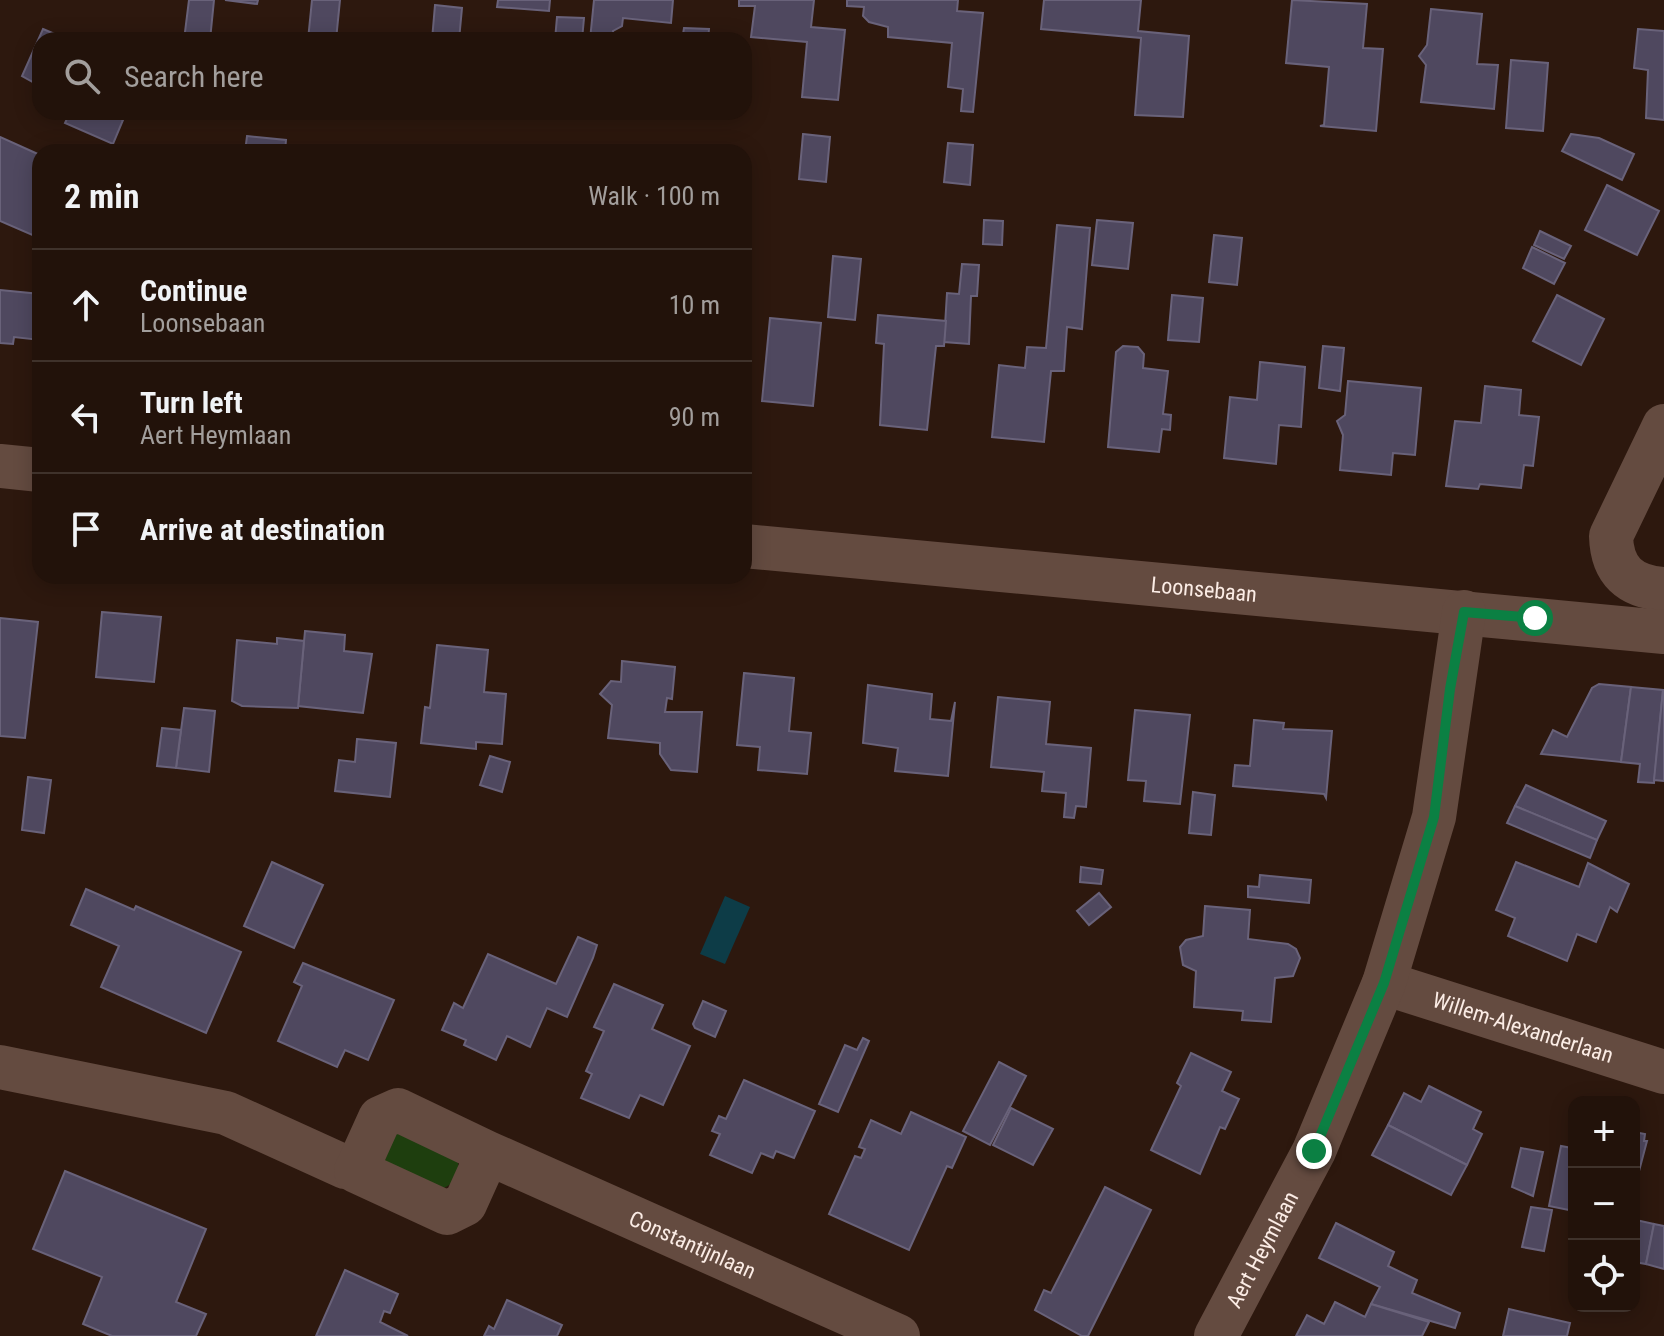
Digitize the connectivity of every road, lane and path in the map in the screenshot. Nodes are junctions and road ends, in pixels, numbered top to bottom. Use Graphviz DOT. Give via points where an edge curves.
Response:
graph roads {
  1 [pos="1664,426"];
  2 [pos="0,466"];
  3 [pos="32,469"];
  4 [pos="752,547"];
  5 [pos="1664,589"];
  6 [pos="1464,612"];
  7 [pos="1664,632"];
  8 [pos="1384,983"];
  9 [pos="0,1067"];
  10 [pos="1664,1072"];
  11 [pos="488,1153"];
  12 [pos="345,1167"];
  13 [pos="898,1336"];
  14 [pos="1216,1336"];
  1 -- 5 [label="street" via="1616,521 1612,555 1618,571 1642,588"];
  2 -- 3 [label="street"];
  4 -- 6 [label="street, Loonsebaan"];
  6 -- 7 [label="street, Loonsebaan"];
  6 -- 8 [label="street, Aert Heymlaan" via="1434,817"];
  8 -- 10 [label="street, Willem-Alexanderlaan"];
  8 -- 14 [label="street, Aert Heymlaan" via="1314,1151"];
  9 -- 12 [label="street" via="226,1113"];
  11 -- 13 [label="street, Constantijnlaan"];
}
